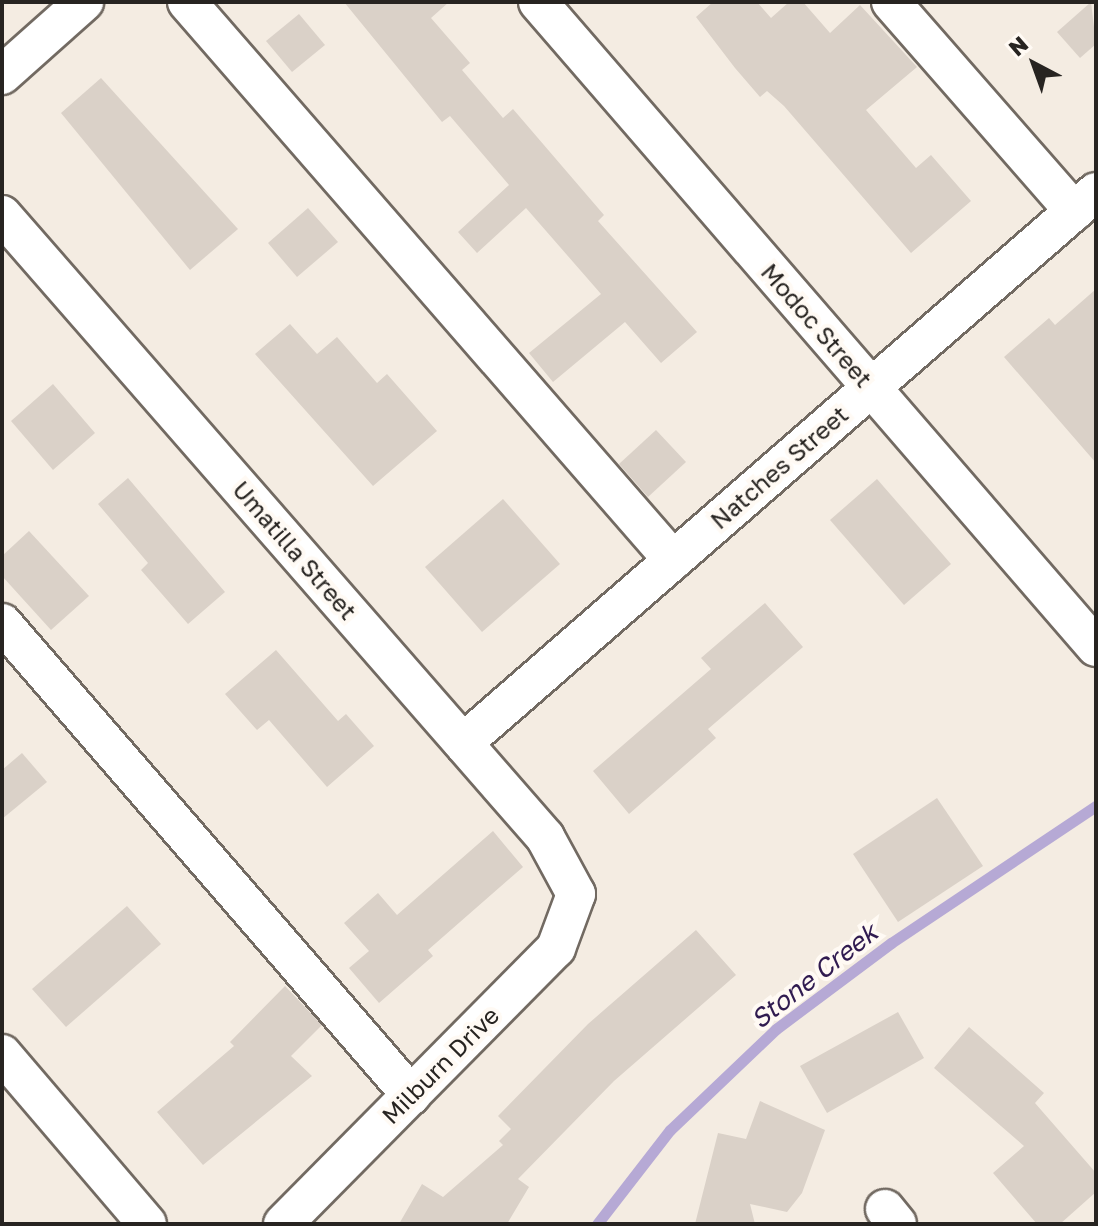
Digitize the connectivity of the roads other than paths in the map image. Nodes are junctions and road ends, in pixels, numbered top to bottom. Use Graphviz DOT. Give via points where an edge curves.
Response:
graph roads {
  1 [pos="84,2"];
  2 [pos="187,2"];
  3 [pos="538,2"];
  4 [pos="891,2"];
  5 [pos="2,75"];
  6 [pos="1085,201"];
  7 [pos="2,215"];
  8 [pos="871,387"];
  9 [pos="673,560"];
  10 [pos="2,623"];
  11 [pos="1096,647"];
  12 [pos="463,743"];
  13 [pos="576,894"];
  14 [pos="2,1054"];
  15 [pos="411,1095"];
  16 [pos="147,1224"];
  17 [pos="283,1224"];
  1 -- 5 [label="street"];
  2 -- 9 [label="street"];
  3 -- 8 [label="street, Modoc Street"];
  4 -- 6 [label="street"];
  6 -- 8 [label="street, Natches Street"];
  7 -- 12 [label="street, Umatilla Street"];
  8 -- 9 [label="street, Natches Street"];
  8 -- 11 [label="street, Modoc Street"];
  9 -- 12 [label="street, Natches Street"];
  10 -- 15 [label="street"];
  12 -- 13 [label="street, Umatilla Street" via="545,837"];
  13 -- 15 [label="street, Milburn Drive" via="556,948"];
  14 -- 16 [label="street"];
  15 -- 17 [label="street, Milburn Drive"];
}
